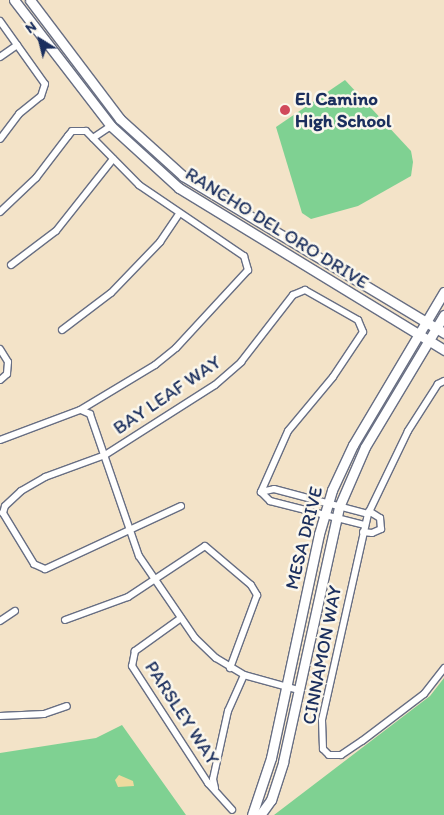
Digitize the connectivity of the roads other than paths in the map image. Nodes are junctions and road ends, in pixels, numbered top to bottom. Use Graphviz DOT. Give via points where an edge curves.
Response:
graph roads {
  1 [pos="14,0"];
  2 [pos="30,0"];
  3 [pos="0,21"];
  4 [pos="17,45"];
  5 [pos="0,57"];
  6 [pos="111,126"];
  7 [pos="93,138"];
  8 [pos="0,139"];
  9 [pos="113,159"];
  10 [pos="0,212"];
  11 [pos="179,214"];
  12 [pos="11,265"];
  13 [pos="444,292"];
  14 [pos="444,315"];
  15 [pos="425,322"];
  16 [pos="62,330"];
  17 [pos="440,331"];
  18 [pos="418,334"];
  19 [pos="428,340"];
  20 [pos="0,349"];
  21 [pos="444,350"];
  22 [pos="0,380"];
  23 [pos="444,381"];
  24 [pos="80,410"];
  25 [pos="0,440"];
  26 [pos="105,455"];
  27 [pos="261,492"];
  28 [pos="327,504"];
  29 [pos="182,506"];
  30 [pos="339,507"];
  31 [pos="369,513"];
  32 [pos="324,514"];
  33 [pos="336,518"];
  34 [pos="365,525"];
  35 [pos="128,532"];
  36 [pos="363,532"];
  37 [pos="153,579"];
  38 [pos="15,611"];
  39 [pos="181,618"];
  40 [pos="66,620"];
  41 [pos="0,621"];
  42 [pos="230,668"];
  43 [pos="444,668"];
  44 [pos="244,675"];
  45 [pos="286,688"];
  46 [pos="298,690"];
  47 [pos="67,706"];
  48 [pos="0,716"];
  49 [pos="216,790"];
  50 [pos="232,810"];
  51 [pos="252,815"];
  52 [pos="260,815"];
  1 -- 6 [label="main road, RANCHO DEL ORO DRIVE"];
  2 -- 15 [label="main road, RANCHO DEL ORO DRIVE" via="120,120 183,176"];
  3 -- 4 [label="street"];
  4 -- 5 [label="street"];
  4 -- 8 [label="street" via="45,84 45,90"];
  6 -- 7 [label="street"];
  6 -- 18 [label="main road, RANCHO DEL ORO DRIVE" via="144,160 203,206"];
  7 -- 9 [label="street"];
  7 -- 10 [label="street" via="80,130 68,136 36,178"];
  9 -- 11 [label="street" via="139,185"];
  9 -- 12 [label="street" via="56,231"];
  11 -- 16 [label="street" via="160,242 111,294"];
  11 -- 24 [label="street" via="244,256 248,270 176,348 155,365"];
  13 -- 15 [label="main road, MESA DRIVE"];
  14 -- 17 [label="main road, MESA DRIVE"];
  15 -- 17 [label="main road, RANCHO DEL ORO DRIVE"];
  15 -- 18 [label="main road, MESA DRIVE"];
  17 -- 19 [label="main road, MESA DRIVE"];
  18 -- 19 [label="main road, RANCHO DEL ORO DRIVE"];
  18 -- 28 [label="main road, MESA DRIVE" via="353,445"];
  19 -- 21 [label="main road, RANCHO DEL ORO DRIVE"];
  19 -- 30 [label="main road, MESA DRIVE" via="365,447"];
  20 -- 22 [label="street" via="8,362 7,374"];
  23 -- 31 [label="street, CINNAMON WAY" via="438,384 408,431"];
  24 -- 25 [label="street"];
  24 -- 26 [label="street" via="90,414"];
  26 -- 27 [label="street, BAY LEAF WAY" via="215,385 241,362 298,291 310,291 358,320 362,332 333,378 288,431"];
  26 -- 35 [label="street"];
  26 -- 35 [label="street, BAY LEAF WAY" via="45,477 22,491 5,506 5,520 34,564 46,569"];
  27 -- 28 [label="street" via="274,489"];
  27 -- 32 [label="street" via="270,501"];
  28 -- 30 [label="street"];
  28 -- 32 [label="main road, MESA DRIVE"];
  29 -- 35 [label="street"];
  30 -- 31 [label="street"];
  30 -- 33 [label="main road, MESA DRIVE"];
  31 -- 34 [label="street, CINNAMON WAY"];
  31 -- 36 [label="street" via="380,518 381,529"];
  32 -- 33 [label="street"];
  32 -- 45 [label="main road, MESA DRIVE"];
  33 -- 34 [label="street"];
  33 -- 46 [label="main road, MESA DRIVE"];
  34 -- 36 [label="street, CINNAMON WAY"];
  35 -- 37 [label="street"];
  36 -- 43 [label="street, CINNAMON WAY" via="322,720 323,750 329,755 341,755 362,741 424,694"];
  37 -- 39 [label="street"];
  37 -- 40 [label="street" via="114,604"];
  37 -- 42 [label="street" via="205,546 256,592 245,634"];
  38 -- 41 [label="street"];
  39 -- 42 [label="street" via="195,638"];
  39 -- 49 [label="street, PARSLEY WAY" via="135,651 132,666"];
  42 -- 44 [label="street"];
  44 -- 45 [label="street"];
  44 -- 49 [label="street" via="228,711 213,779"];
  45 -- 46 [label="street"];
  45 -- 51 [label="main road, MESA DRIVE" via="264,786"];
  46 -- 52 [label="main road, MESA DRIVE" via="278,782"];
  47 -- 48 [label="street" via="44,714"];
  49 -- 50 [label="street, PARSLEY WAY"];
}
